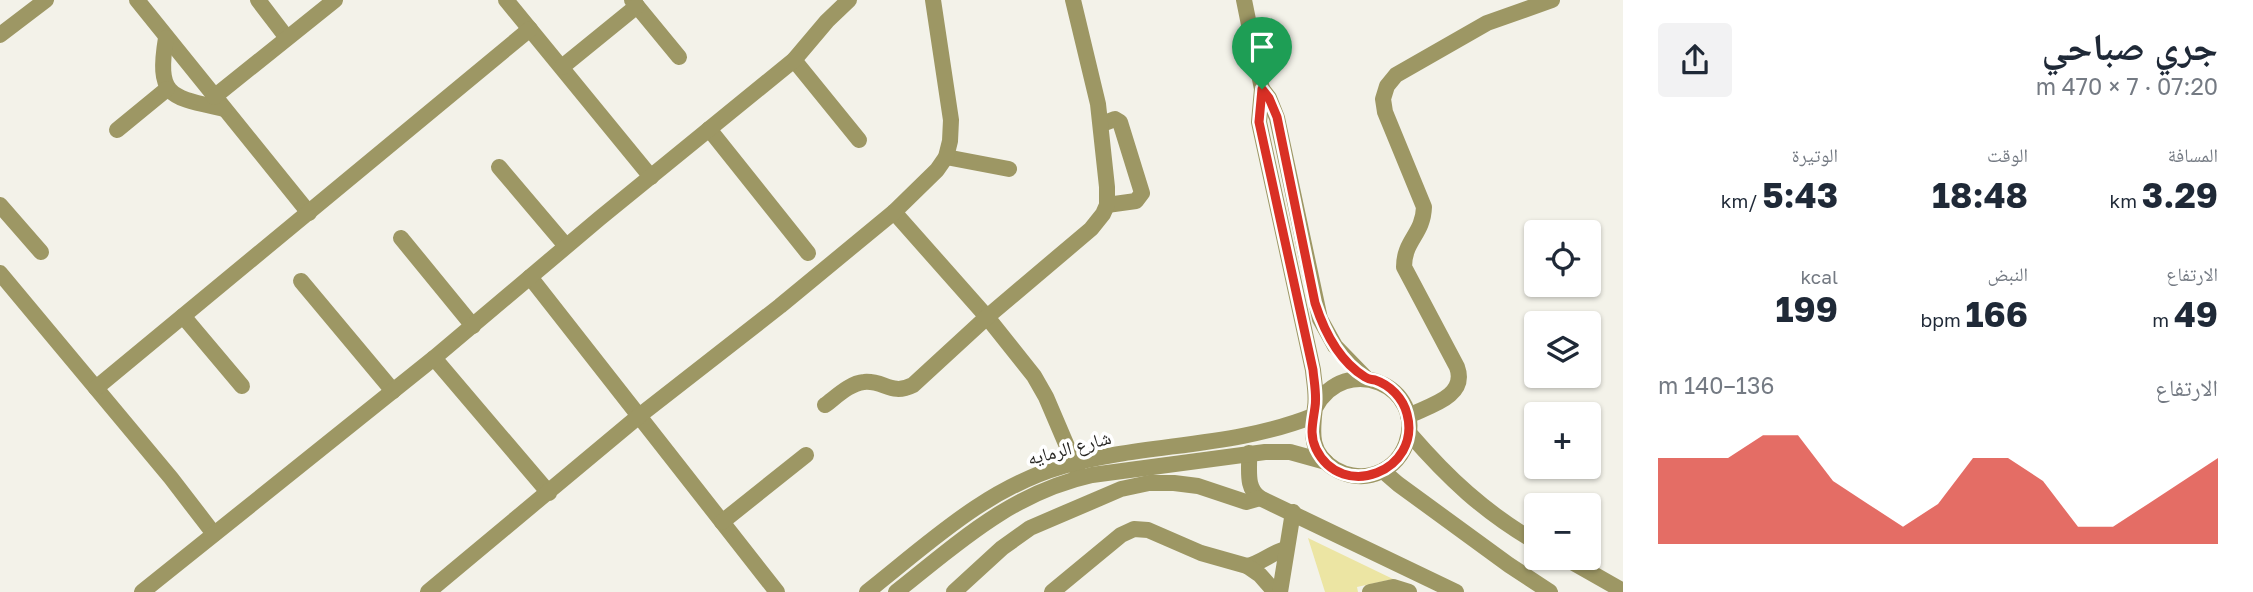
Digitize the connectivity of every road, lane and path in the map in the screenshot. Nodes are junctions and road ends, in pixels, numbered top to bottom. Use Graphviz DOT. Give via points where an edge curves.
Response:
graph roads {
  1 [pos="46,0"];
  2 [pos="137,0"];
  3 [pos="258,0"];
  4 [pos="335,0"];
  5 [pos="506,0"];
  6 [pos="849,0"];
  7 [pos="933,0"];
  8 [pos="1073,0"];
  9 [pos="1244,0"];
  10 [pos="1552,0"];
  11 [pos="635,3"];
  12 [pos="530,29"];
  13 [pos="1,32"];
  14 [pos="166,37"];
  15 [pos="288,38"];
  16 [pos="679,57"];
  17 [pos="794,60"];
  18 [pos="562,67"];
  19 [pos="167,89"];
  20 [pos="1262,89"];
  21 [pos="220,103"];
  22 [pos="1101,124"];
  23 [pos="709,129"];
  24 [pos="117,130"];
  25 [pos="859,140"];
  26 [pos="946,157"];
  27 [pos="499,167"];
  28 [pos="1009,169"];
  29 [pos="651,177"];
  30 [pos="0,205"];
  31 [pos="1107,205"];
  32 [pos="894,212"];
  33 [pos="309,213"];
  34 [pos="401,238"];
  35 [pos="566,246"];
  36 [pos="41,252"];
  37 [pos="808,253"];
  38 [pos="0,273"];
  39 [pos="530,277"];
  40 [pos="301,281"];
  41 [pos="183,316"];
  42 [pos="987,317"];
  43 [pos="473,326"];
  44 [pos="434,358"];
  45 [pos="1367,379"];
  46 [pos="242,386"];
  47 [pos="96,388"];
  48 [pos="393,391"];
  49 [pos="825,405"];
  50 [pos="1314,412"];
  51 [pos="639,416"];
  52 [pos="1408,416"];
  53 [pos="1409,433"];
  54 [pos="1250,453"];
  55 [pos="806,456"];
  56 [pos="1326,462"];
  57 [pos="1078,470"];
  58 [pos="1383,471"];
  59 [pos="549,493"];
  60 [pos="1260,498"];
  61 [pos="1293,512"];
  62 [pos="722,522"];
  63 [pos="214,534"];
  64 [pos="1524,535"];
  65 [pos="1286,549"];
  66 [pos="1247,566"];
  67 [pos="1586,570"];
  68 [pos="1623,591"];
  69 [pos="142,592"];
  70 [pos="428,592"];
  71 [pos="777,592"];
  72 [pos="867,592"];
  73 [pos="896,592"];
  74 [pos="954,592"];
  75 [pos="1052,592"];
  76 [pos="1277,592"];
  77 [pos="1370,592"];
  78 [pos="1409,592"];
  79 [pos="1456,592"];
  80 [pos="1550,592"];
  1 -- 13 [label="street"];
  2 -- 14 [label="street"];
  3 -- 15 [label="street"];
  4 -- 15 [label="street"];
  5 -- 12 [label="street"];
  6 -- 17 [label="street"];
  7 -- 26 [label="street" via="951,120"];
  8 -- 22 [label="street"];
  9 -- 20 [label="street"];
  10 -- 52 [label="street" via="1487,23 1396,75 1384,92 1385,112 1424,207 1424,221 1408,244 1404,267 1460,377 1451,395"];
  11 -- 16 [label="street"];
  11 -- 18 [label="street"];
  12 -- 18 [label="street"];
  12 -- 33 [label="street"];
  14 -- 19 [label="street" via="162,64"];
  14 -- 21 [label="street"];
  15 -- 21 [label="street"];
  17 -- 23 [label="street"];
  17 -- 25 [label="street"];
  18 -- 29 [label="street"];
  19 -- 21 [label="street" via="187,101"];
  19 -- 24 [label="street"];
  20 -- 45 [label="street" via="1277,117 1325,332"];
  20 -- 50 [label="street" via="1259,122 1308,346"];
  21 -- 33 [label="street"];
  22 -- 31 [label="street"];
  22 -- 31 [label="street" via="1115,119 1122,125 1142,193 1136,201"];
  23 -- 29 [label="street"];
  23 -- 37 [label="street"];
  26 -- 28 [label="street"];
  26 -- 32 [label="street"];
  27 -- 35 [label="street"];
  29 -- 35 [label="street"];
  30 -- 36 [label="street"];
  31 -- 42 [label="street" via="1091,229"];
  32 -- 42 [label="street"];
  32 -- 51 [label="street"];
  33 -- 41 [label="street"];
  34 -- 43 [label="street"];
  35 -- 39 [label="street"];
  38 -- 47 [label="street"];
  39 -- 43 [label="street"];
  39 -- 51 [label="street"];
  40 -- 48 [label="street"];
  41 -- 46 [label="street"];
  41 -- 47 [label="street"];
  42 -- 49 [label="street" via="904,389 867,381"];
  42 -- 57 [label="street" via="1034,376"];
  43 -- 44 [label="street"];
  44 -- 48 [label="street"];
  44 -- 59 [label="street"];
  45 -- 50 [label="street" via="1332,387"];
  45 -- 52 [label="street" via="1390,388"];
  47 -- 63 [label="street"];
  48 -- 63 [label="street"];
  50 -- 56 [label="street" via="1313,441"];
  50 -- 57 [label="street, شارع الرمايه" via="1259,433"];
  51 -- 59 [label="street"];
  51 -- 62 [label="street"];
  52 -- 53 [label="street"];
  53 -- 58 [label="street" via="1400,455"];
  53 -- 64 [label="street" via="1469,496"];
  54 -- 56 [label="street, شارع الرمايه" via="1290,452"];
  54 -- 57 [label="street, شارع الرمايه"];
  54 -- 60 [label="street" via="1250,486"];
  55 -- 62 [label="street"];
  56 -- 58 [label="street" via="1353,476"];
  57 -- 72 [label="street, شارع الرمايه" via="1032,477 984,502"];
  57 -- 73 [label="street, شارع الرمايه" via="999,512"];
  58 -- 80 [label="street"];
  59 -- 70 [label="street"];
  60 -- 61 [label="street"];
  60 -- 74 [label="street" via="1245,502 1174,483 1149,483 1114,492 1030,528 1015,525 989,545 989,559"];
  61 -- 65 [label="street"];
  61 -- 79 [label="street"];
  62 -- 71 [label="street"];
  63 -- 69 [label="street"];
  65 -- 66 [label="street"];
  65 -- 76 [label="street"];
  66 -- 75 [label="street" via="1137,529 1121,535"];
  66 -- 76 [label="street"];
  67 -- 68 [label="street"];
  77 -- 78 [label="street" via="1393,587"];
}
